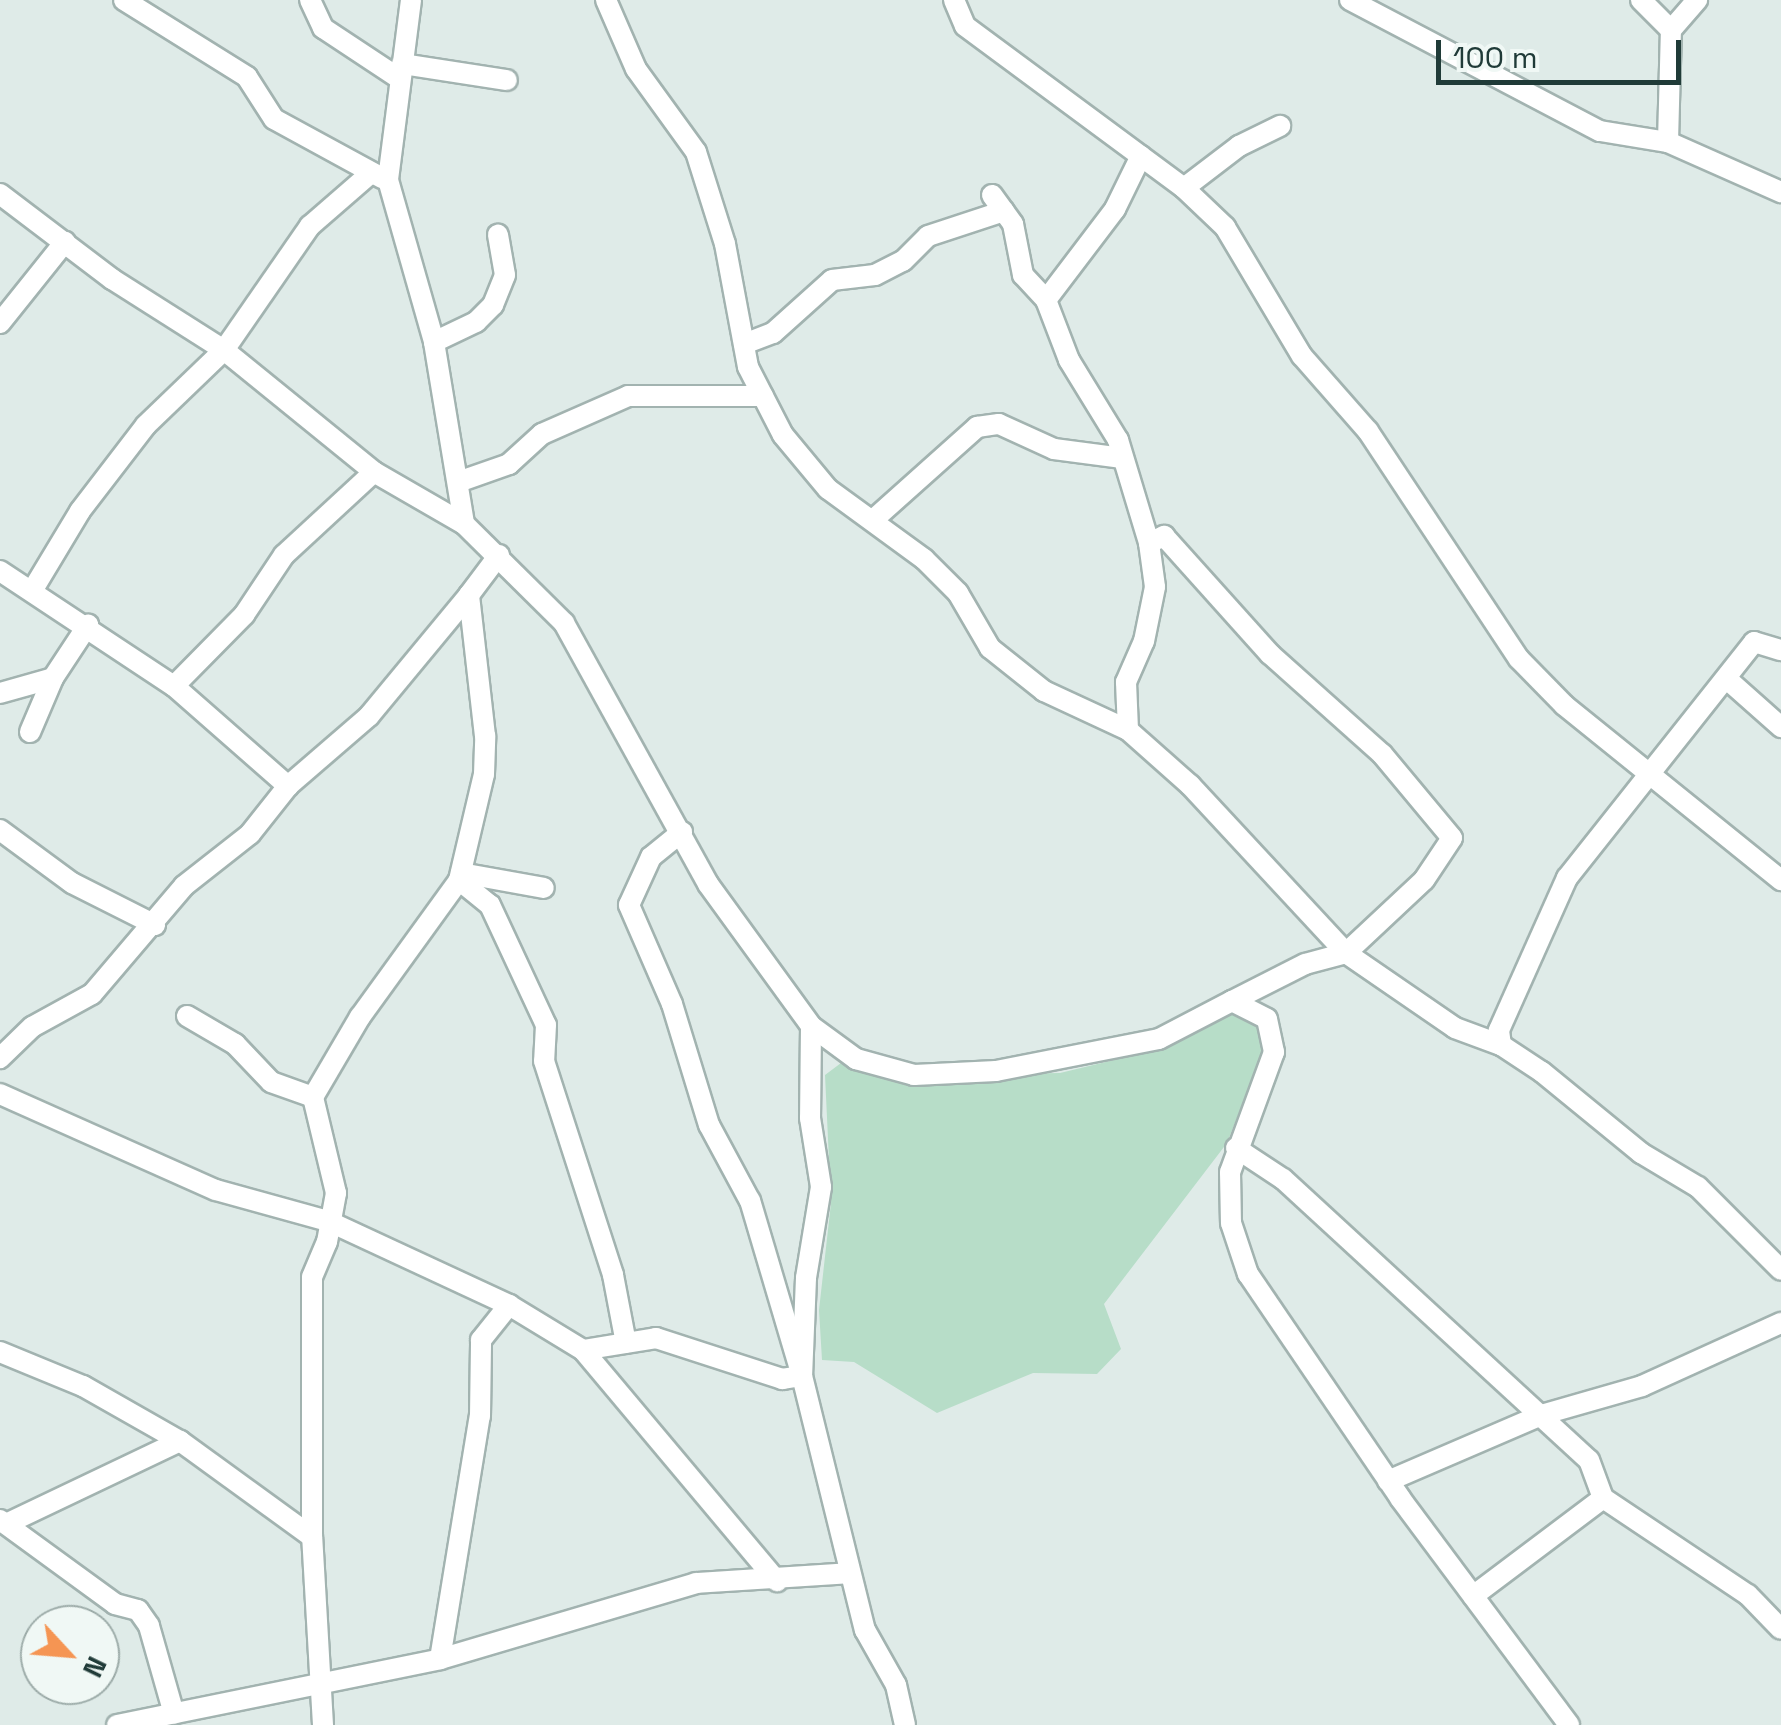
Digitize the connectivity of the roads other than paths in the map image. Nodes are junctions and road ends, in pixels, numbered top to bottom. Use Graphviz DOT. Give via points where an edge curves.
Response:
graph roads {
  1 [pos="124,0"];
  2 [pos="310,0"];
  3 [pos="410,0"];
  4 [pos="606,0"];
  5 [pos="954,0"];
  6 [pos="1350,0"];
  7 [pos="1641,0"];
  8 [pos="1697,0"];
  9 [pos="1671,30"];
  10 [pos="401,71"];
  11 [pos="508,80"];
  12 [pos="1280,126"];
  13 [pos="1668,142"];
  14 [pos="1141,156"];
  15 [pos="379,176"];
  16 [pos="1184,188"];
  17 [pos="1781,192"];
  18 [pos="0,194"];
  19 [pos="498,236"];
  20 [pos="65,242"];
  21 [pos="1046,300"];
  22 [pos="0,323"];
  23 [pos="434,342"];
  24 [pos="744,344"];
  25 [pos="224,350"];
  26 [pos="763,396"];
  27 [pos="1122,458"];
  28 [pos="374,472"];
  29 [pos="458,482"];
  30 [pos="873,520"];
  31 [pos="464,524"];
  32 [pos="1149,543"];
  33 [pos="499,555"];
  34 [pos="0,571"];
  35 [pos="32,592"];
  36 [pos="468,595"];
  37 [pos="88,624"];
  38 [pos="1781,650"];
  39 [pos="53,678"];
  40 [pos="1728,680"];
  41 [pos="174,686"];
  42 [pos="0,693"];
  43 [pos="1781,727"];
  44 [pos="1128,730"];
  45 [pos="30,732"];
  46 [pos="1650,774"];
  47 [pos="288,786"];
  48 [pos="0,830"];
  49 [pos="682,832"];
  50 [pos="460,876"];
  51 [pos="1781,880"];
  52 [pos="544,888"];
  53 [pos="155,925"];
  54 [pos="1346,954"];
  55 [pos="1232,1001"];
  56 [pos="187,1016"];
  57 [pos="811,1026"];
  58 [pos="1502,1045"];
  59 [pos="0,1058"];
  60 [pos="0,1094"];
  61 [pos="313,1098"];
  62 [pos="1236,1148"];
  63 [pos="328,1221"];
  64 [pos="1781,1270"];
  65 [pos="509,1305"];
  66 [pos="1781,1324"];
  67 [pos="626,1343"];
  68 [pos="583,1350"];
  69 [pos="0,1352"];
  70 [pos="802,1376"];
  71 [pos="1541,1415"];
  72 [pos="180,1441"];
  73 [pos="1388,1481"];
  74 [pos="1603,1498"];
  75 [pos="3,1522"];
  76 [pos="312,1538"];
  77 [pos="850,1573"];
  78 [pos="777,1581"];
  79 [pos="1474,1596"];
  80 [pos="1781,1629"];
  81 [pos="440,1659"];
  82 [pos="318,1682"];
  83 [pos="174,1714"];
  84 [pos="116,1725"];
  85 [pos="323,1725"];
  86 [pos="905,1725"];
  87 [pos="1570,1725"];
  1 -- 15 [label="street" via="247,77 274,119"];
  2 -- 10 [label="street" via="323,28"];
  3 -- 10 [label="street"];
  4 -- 24 [label="street" via="636,69 696,152"];
  5 -- 14 [label="street" via="965,26"];
  6 -- 13 [label="street" via="1600,131"];
  7 -- 9 [label="street"];
  8 -- 9 [label="street"];
  9 -- 13 [label="street"];
  10 -- 11 [label="street"];
  10 -- 15 [label="street"];
  12 -- 16 [label="street" via="1239,146"];
  13 -- 17 [label="street"];
  14 -- 16 [label="street"];
  14 -- 21 [label="street" via="1116,210"];
  15 -- 23 [label="street"];
  15 -- 25 [label="street" via="310,226"];
  16 -- 46 [label="street" via="1225,226 1302,356 1368,432 1519,659"];
  18 -- 20 [label="street"];
  19 -- 23 [label="street" via="505,275 493,305 476,322"];
  20 -- 22 [label="street"];
  20 -- 25 [label="street"];
  21 -- 24 [label="street" via="1023,274 1013,224 998,204 928,236 903,261 875,274 832,280 773,333"];
  21 -- 27 [label="street" via="1057,335"];
  23 -- 29 [label="street"];
  24 -- 26 [label="street"];
  25 -- 28 [label="street"];
  25 -- 35 [label="street" via="146,425 80,511"];
  26 -- 29 [label="street" via="628,396 542,434 509,464"];
  26 -- 30 [label="street" via="782,436 828,489"];
  27 -- 30 [label="street" via="1054,449 999,424 977,426"];
  27 -- 32 [label="street"];
  28 -- 31 [label="street"];
  28 -- 41 [label="street" via="284,554 244,614"];
  29 -- 31 [label="street"];
  30 -- 44 [label="street" via="958,593 990,648 1044,691"];
  31 -- 33 [label="street"];
  32 -- 44 [label="street" via="1154,587 1144,641 1126,682"];
  32 -- 54 [label="street" via="1164,536 1270,654 1382,754 1452,838 1424,880"];
  33 -- 36 [label="street"];
  33 -- 49 [label="street" via="564,623"];
  34 -- 35 [label="street"];
  35 -- 37 [label="street"];
  36 -- 47 [label="street" via="369,716"];
  36 -- 50 [label="street" via="486,736"];
  37 -- 39 [label="street"];
  37 -- 41 [label="street"];
  38 -- 40 [label="street" via="1754,642"];
  39 -- 42 [label="street"];
  39 -- 45 [label="street"];
  40 -- 43 [label="street"];
  40 -- 46 [label="street"];
  41 -- 47 [label="street"];
  44 -- 54 [label="street" via="1190,785"];
  46 -- 51 [label="street"];
  46 -- 58 [label="street" via="1567,878 1499,1030"];
  47 -- 53 [label="street" via="250,834 184,886"];
  48 -- 53 [label="street" via="72,883"];
  49 -- 57 [label="street" via="708,884"];
  49 -- 70 [label="street" via="650,856 629,905 672,1004 709,1126 750,1201"];
  50 -- 52 [label="street"];
  50 -- 61 [label="street" via="360,1017"];
  50 -- 67 [label="street" via="490,905 546,1025 544,1060 613,1274"];
  53 -- 59 [label="street" via="92,994 32,1027"];
  54 -- 55 [label="street" via="1305,964"];
  54 -- 58 [label="street" via="1455,1028"];
  55 -- 57 [label="street" via="1159,1039 996,1071 914,1074 856,1059"];
  55 -- 62 [label="street" via="1267,1018 1276,1036"];
  56 -- 61 [label="street" via="235,1044 272,1082"];
  57 -- 70 [label="street" via="810,1118 821,1187 806,1278"];
  58 -- 64 [label="street" via="1641,1153 1698,1187"];
  60 -- 63 [label="street" via="216,1190"];
  61 -- 63 [label="street" via="336,1193"];
  62 -- 71 [label="street" via="1283,1179"];
  62 -- 73 [label="street" via="1231,1223 1248,1274"];
  63 -- 65 [label="street"];
  63 -- 76 [label="street" via="312,1277"];
  65 -- 68 [label="street"];
  65 -- 81 [label="street" via="482,1340 480,1416"];
  66 -- 71 [label="street" via="1642,1386"];
  67 -- 68 [label="street"];
  67 -- 70 [label="street" via="656,1338 782,1379"];
  68 -- 78 [label="street"];
  69 -- 72 [label="street" via="83,1386"];
  70 -- 77 [label="street"];
  71 -- 73 [label="street"];
  71 -- 74 [label="street" via="1589,1460"];
  72 -- 75 [label="street"];
  72 -- 76 [label="street"];
  73 -- 79 [label="street"];
  74 -- 79 [label="street"];
  74 -- 80 [label="street" via="1748,1596"];
  75 -- 83 [label="street" via="115,1604 138,1610 150,1626"];
  76 -- 82 [label="street"];
  77 -- 78 [label="street"];
  77 -- 86 [label="street" via="865,1630 896,1685"];
  78 -- 81 [label="street" via="696,1583"];
  79 -- 87 [label="street"];
  81 -- 82 [label="street"];
  82 -- 83 [label="street"];
  82 -- 85 [label="street"];
  83 -- 84 [label="street"];
}
